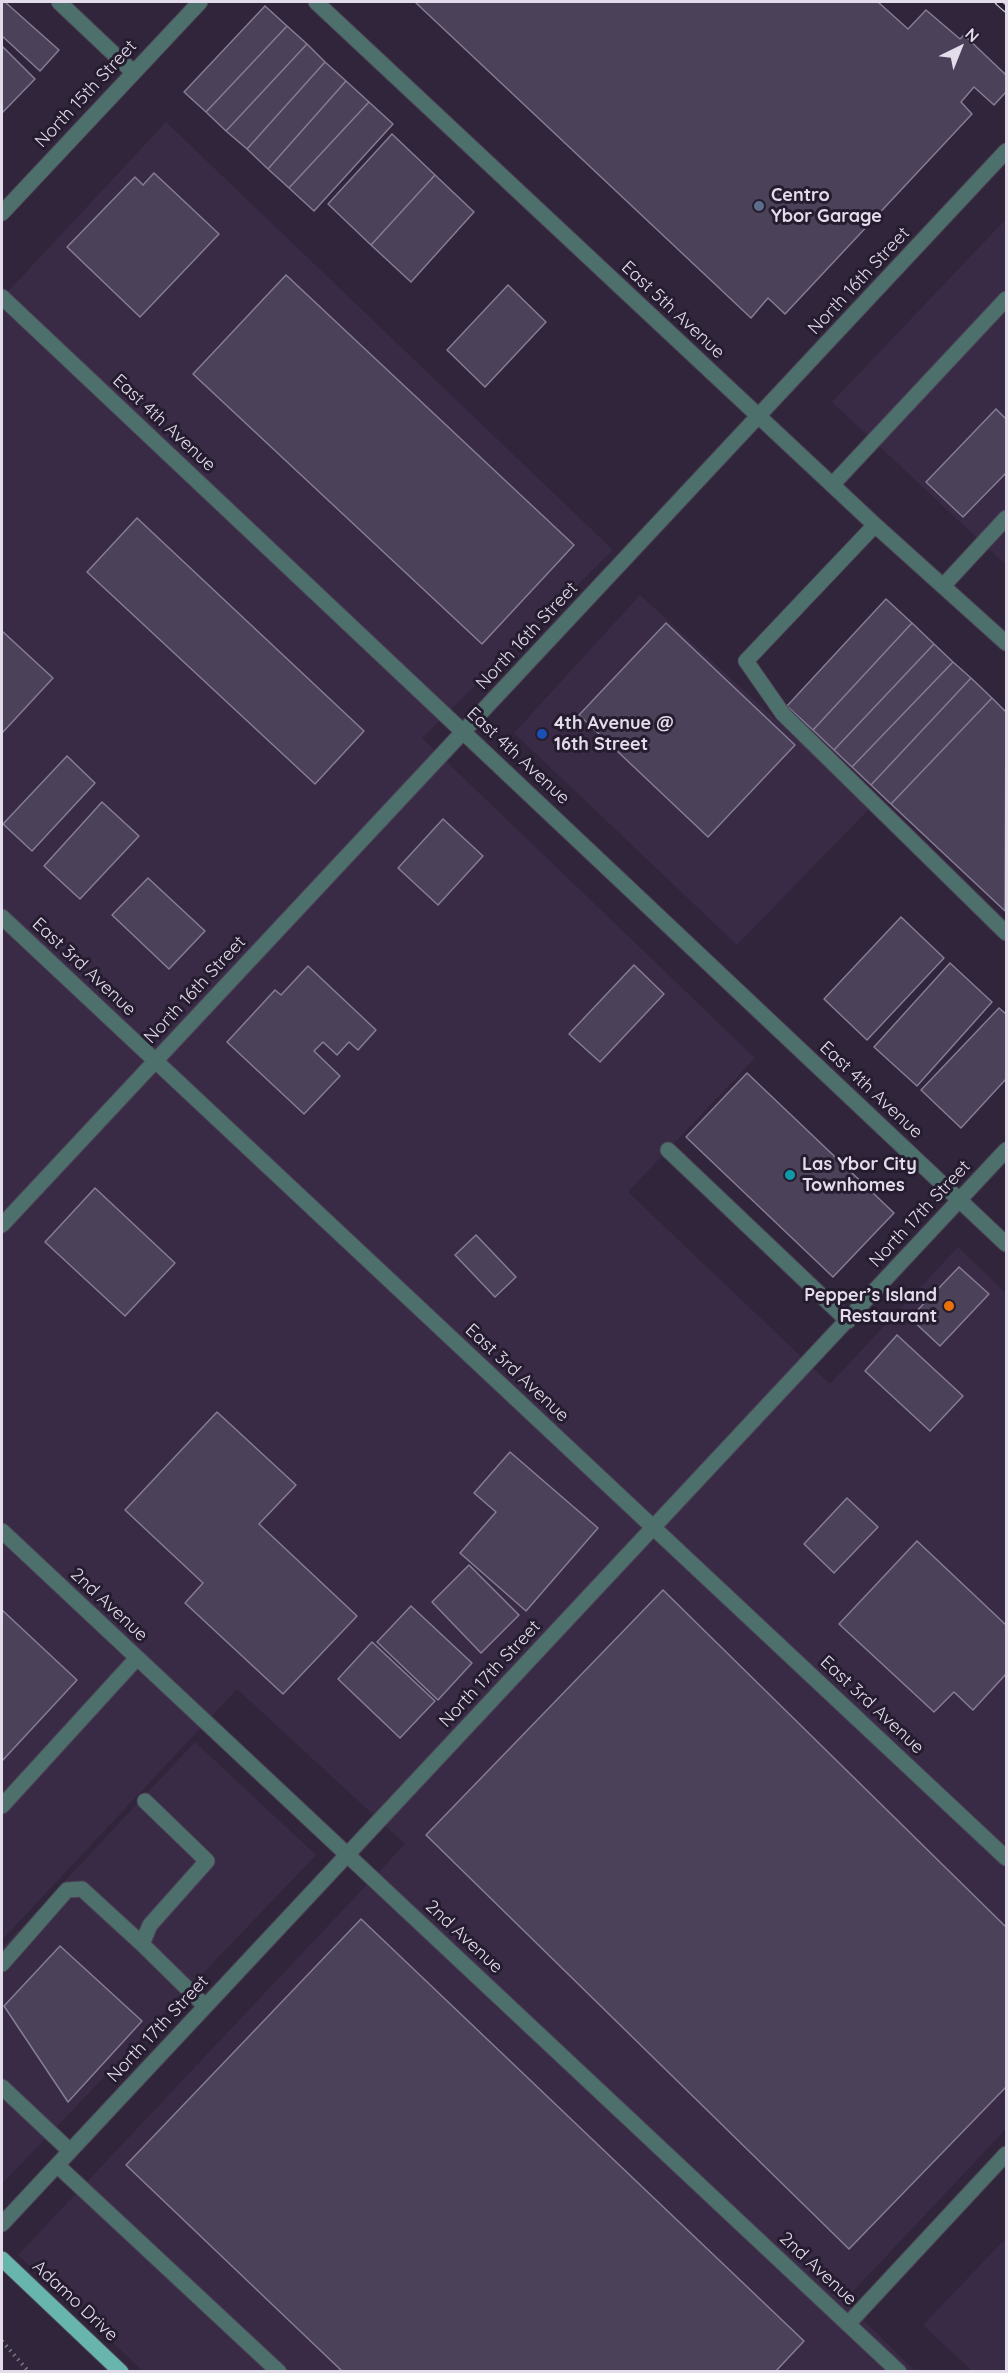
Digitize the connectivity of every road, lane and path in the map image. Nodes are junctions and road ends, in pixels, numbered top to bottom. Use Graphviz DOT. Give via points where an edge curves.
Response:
graph roads {
  1 [pos="59,2"];
  2 [pos="200,2"];
  3 [pos="316,2"];
  4 [pos="134,72"];
  5 [pos="1006,151"];
  6 [pos="2,213"];
  7 [pos="2,297"];
  8 [pos="1006,299"];
  9 [pos="759,417"];
  10 [pos="832,485"];
  11 [pos="1006,518"];
  12 [pos="875,525"];
  13 [pos="943,586"];
  14 [pos="1006,644"];
  15 [pos="464,732"];
  16 [pos="2,917"];
  17 [pos="1006,933"];
  18 [pos="155,1061"];
  19 [pos="668,1150"];
  20 [pos="1006,1150"];
  21 [pos="960,1200"];
  22 [pos="2,1225"];
  23 [pos="1006,1244"];
  24 [pos="848,1321"];
  25 [pos="654,1528"];
  26 [pos="2,1532"];
  27 [pos="137,1658"];
  28 [pos="145,1801"];
  29 [pos="2,1806"];
  30 [pos="347,1855"];
  31 [pos="1006,1858"];
  32 [pos="142,1944"];
  33 [pos="2,1964"];
  34 [pos="206,2006"];
  35 [pos="2,2087"];
  36 [pos="70,2151"];
  37 [pos="1006,2154"];
  38 [pos="57,2165"];
  39 [pos="2,2224"];
  40 [pos="2,2259"];
  41 [pos="848,2324"];
  42 [pos="2,2341"];
  43 [pos="28,2372"];
  44 [pos="122,2372"];
  45 [pos="279,2372"];
  46 [pos="898,2372"];
  1 -- 4 [label="street"];
  2 -- 4 [label="street, North 15th Street"];
  3 -- 9 [label="street, East 5th Avenue"];
  4 -- 6 [label="street, North 15th Street"];
  5 -- 9 [label="street, North 16th Street"];
  7 -- 15 [label="street, East 4th Avenue"];
  8 -- 10 [label="street"];
  9 -- 10 [label="street, East 5th Avenue"];
  9 -- 15 [label="street, North 16th Street"];
  10 -- 12 [label="street, East 5th Avenue"];
  11 -- 13 [label="street"];
  12 -- 13 [label="street, East 5th Avenue"];
  12 -- 17 [label="street" via="746,661 783,714"];
  13 -- 14 [label="street, East 5th Avenue"];
  15 -- 18 [label="street, North 16th Street"];
  15 -- 21 [label="street, East 4th Avenue"];
  16 -- 18 [label="street, East 3rd Avenue"];
  18 -- 22 [label="street, North 16th Street"];
  18 -- 25 [label="street, East 3rd Avenue"];
  19 -- 24 [label="street"];
  20 -- 21 [label="street, North 17th Street"];
  21 -- 23 [label="street, East 4th Avenue"];
  21 -- 24 [label="street, North 17th Street"];
  24 -- 25 [label="street, North 17th Street"];
  25 -- 30 [label="street, North 17th Street"];
  25 -- 31 [label="street, East 3rd Avenue"];
  26 -- 27 [label="street, 2nd Avenue"];
  27 -- 29 [label="street"];
  27 -- 30 [label="street, 2nd Avenue"];
  28 -- 32 [label="street" via="207,1861 150,1925"];
  30 -- 34 [label="street, North 17th Street"];
  30 -- 41 [label="street, 2nd Avenue"];
  32 -- 33 [label="street" via="82,1888 67,1890"];
  32 -- 34 [label="street"];
  34 -- 36 [label="street, North 17th Street"];
  35 -- 36 [label="street"];
  36 -- 38 [label="street, North 17th Street"];
  37 -- 41 [label="street"];
  38 -- 39 [label="street, North 17th Street"];
  38 -- 45 [label="street"];
  40 -- 44 [label="main road, Adamo Drive"];
  41 -- 46 [label="street, 2nd Avenue"];
  42 -- 43 [label="path"];
}
